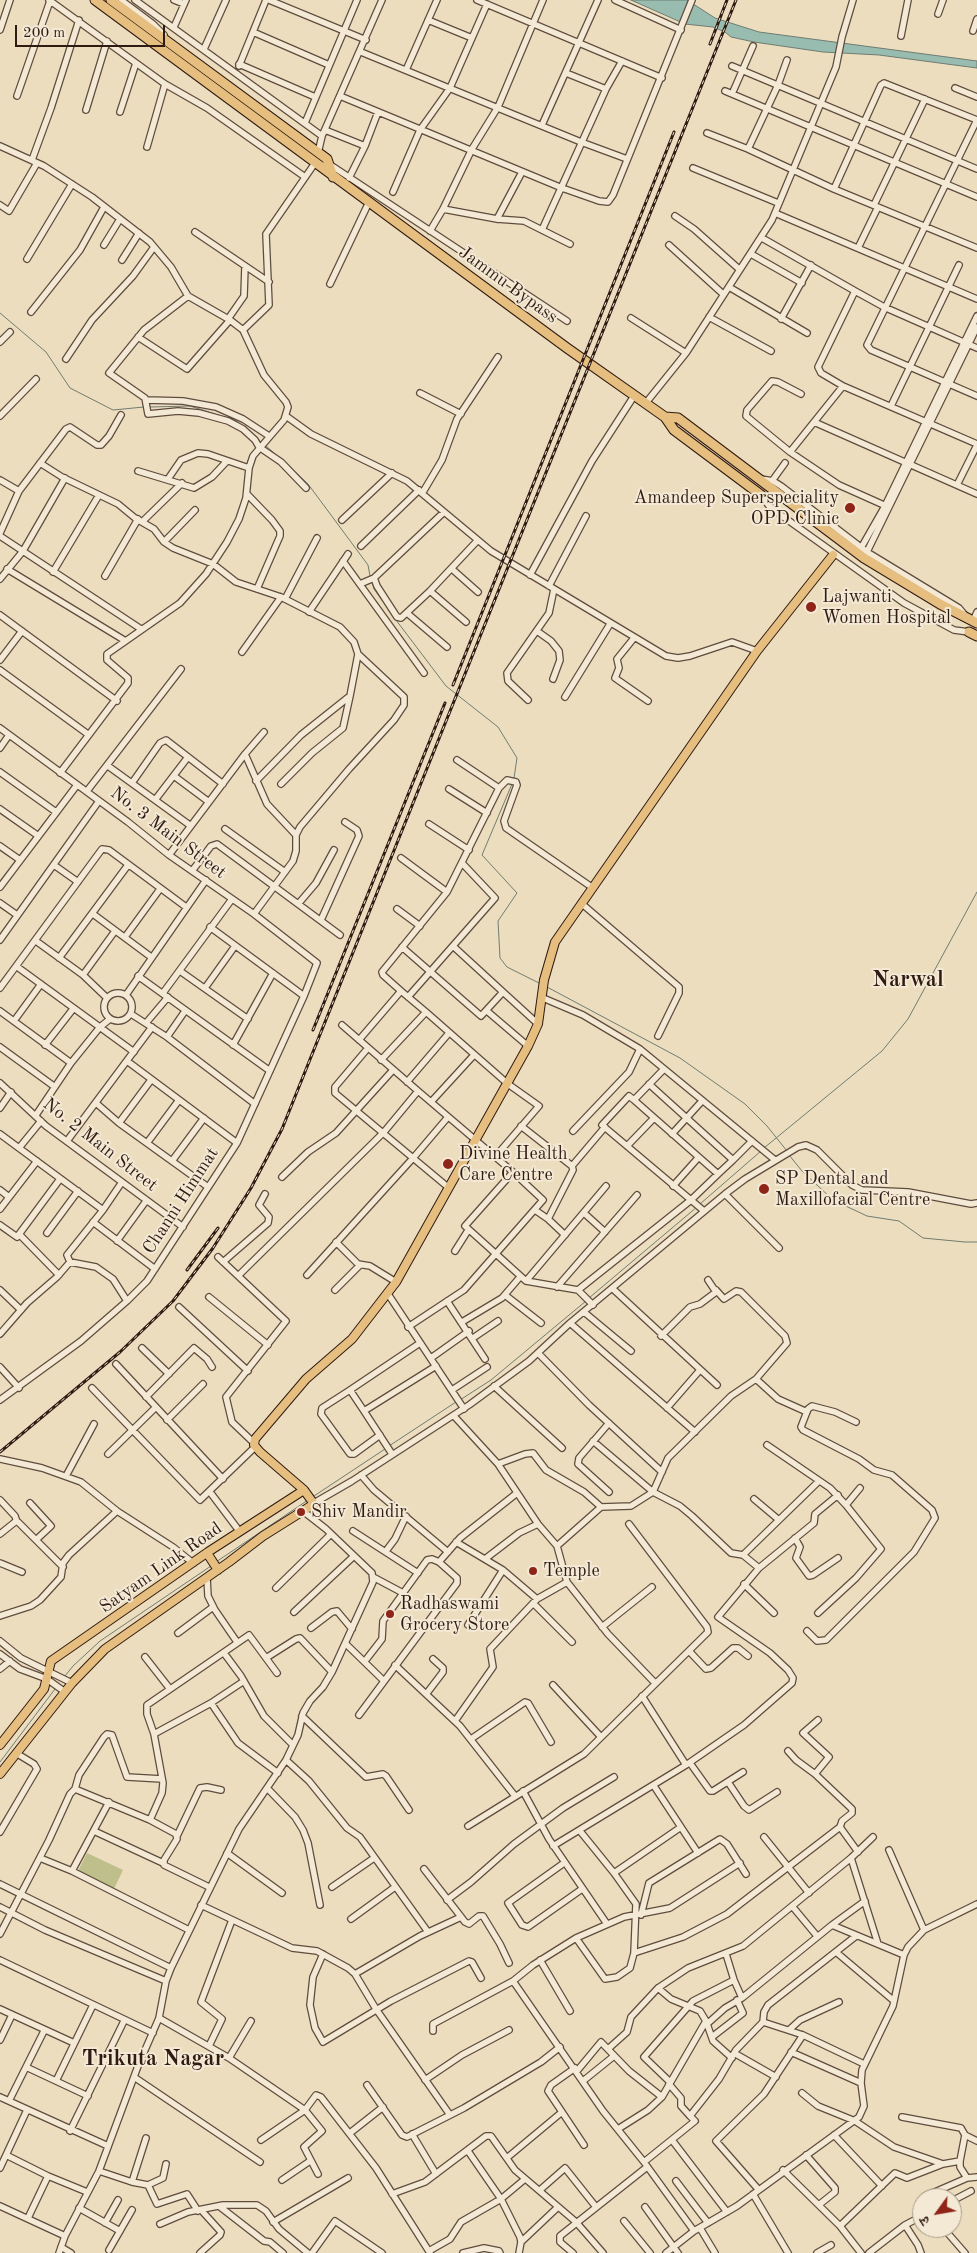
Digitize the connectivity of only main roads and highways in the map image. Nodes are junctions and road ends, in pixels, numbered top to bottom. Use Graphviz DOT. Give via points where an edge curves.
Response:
graph roads {
  1 [pos="112,0"];
  2 [pos="97,2"];
  3 [pos="334,177"];
  4 [pos="665,417"];
  5 [pos="761,495"];
  6 [pos="833,555"];
  7 [pos="972,621"];
  8 [pos="306,1491"];
  9 [pos="208,1555"];
  10 [pos="217,1568"];
  11 [pos="0,1745"];
  12 [pos="0,1774"];
  1 -- 3 [label="highway, Jammu Bypass" via="327,159"];
  2 -- 3 [label="highway, Jammu Bypass"];
  3 -- 4 [label="highway, Jammu Bypass"];
  4 -- 5 [label="highway, Jammu Bypass" via="674,430"];
  4 -- 7 [label="highway, Jammu Bypass" via="678,418 866,555"];
  6 -- 8 [label="main road" via="757,651 555,942 544,980 538,1024 528,1046 396,1282 346,1345 306,1379 262,1430 255,1445"];
  8 -- 9 [label="main road, Satyam Link Road"];
  8 -- 10 [label="main road" via="314,1501 303,1511"];
  9 -- 10 [label="main road"];
  9 -- 11 [label="main road, Satyam Link Road" via="51,1661 44,1689"];
  10 -- 12 [label="main road" via="67,1680"];
}
